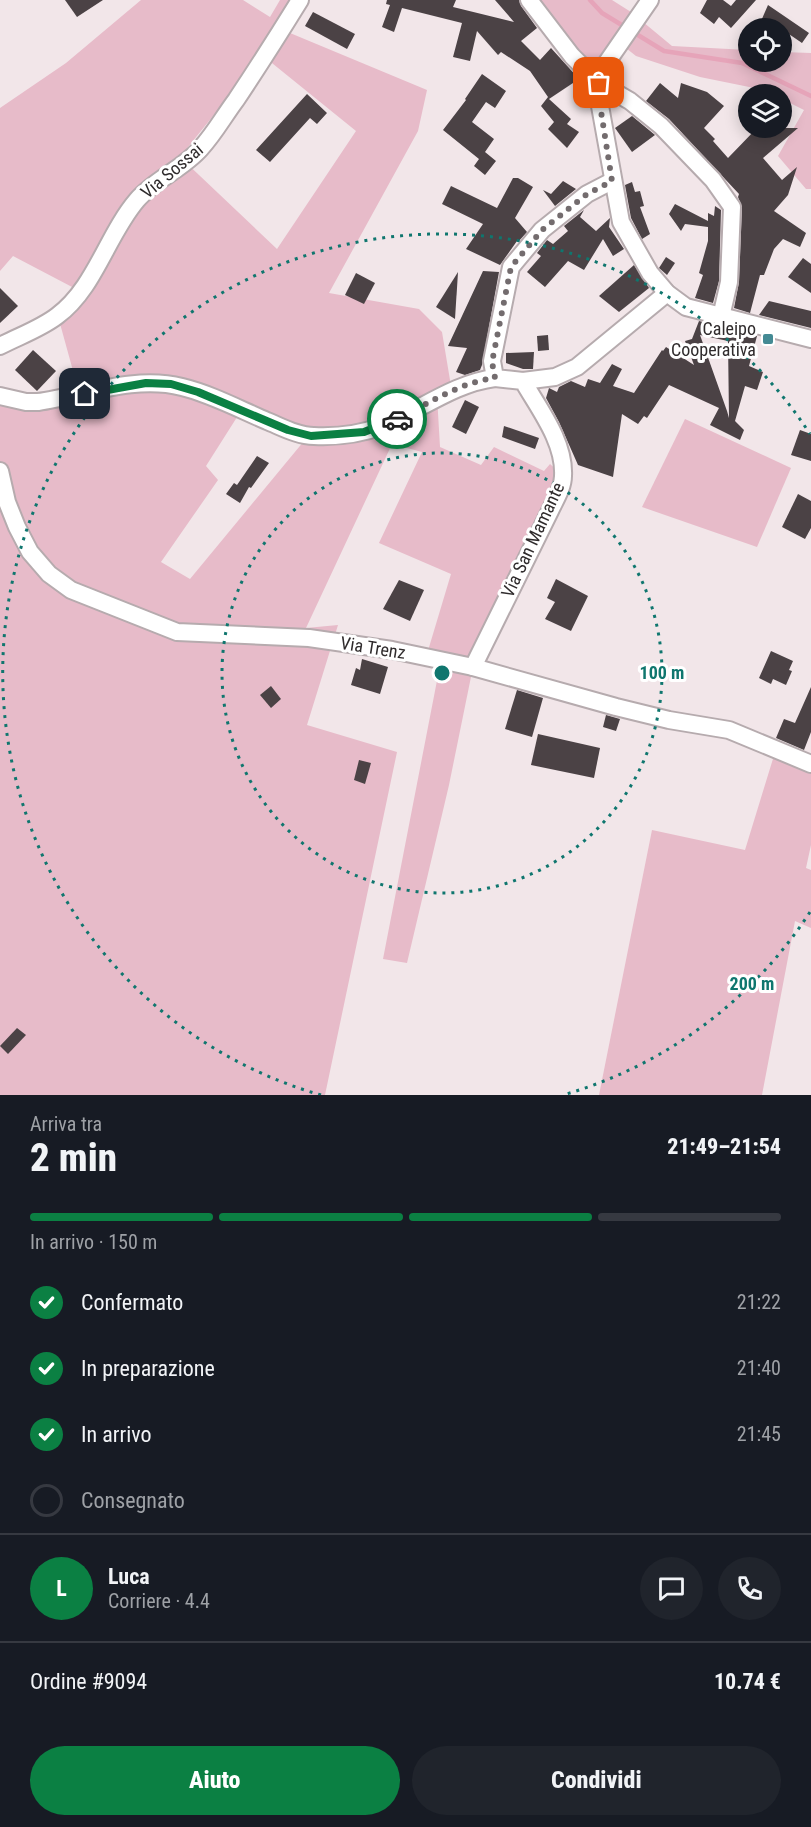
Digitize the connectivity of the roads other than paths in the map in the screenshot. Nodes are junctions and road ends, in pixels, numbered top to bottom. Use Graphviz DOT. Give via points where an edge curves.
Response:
graph roads {
  1 [pos="300,0"];
  2 [pos="529,0"];
  3 [pos="650,0"];
  4 [pos="599,83"];
  5 [pos="612,181"];
  6 [pos="667,293"];
  7 [pos="721,317"];
  8 [pos="811,339"];
  9 [pos="0,346"];
  10 [pos="495,378"];
  11 [pos="523,381"];
  12 [pos="0,396"];
  13 [pos="0,471"];
  14 [pos="473,667"];
  15 [pos="811,764"];
  1 -- 9 [label="street, Via Sossai" via="212,134 195,154 150,187 133,205 72,301 46,323"];
  2 -- 4 [label="street" via="572,56"];
  3 -- 4 [label="street" via="603,68"];
  4 -- 5 [label="street"];
  4 -- 7 [label="street" via="661,126 713,180 732,207 729,282"];
  5 -- 6 [label="street" via="621,222 650,273"];
  5 -- 10 [label="street" via="587,194 542,230 511,267 492,362"];
  6 -- 7 [label="street" via="686,307"];
  6 -- 11 [label="street" via="577,367 555,377"];
  7 -- 8 [label="street"];
  10 -- 11 [label="street"];
  10 -- 12 [label="street" via="475,382 380,427 324,436 300,434 198,392 159,383 132,384 38,402"];
  11 -- 14 [label="street, Via San Mamante" via="558,444 563,476 550,511"];
  13 -- 14 [label="street, Via Trenz" via="11,514 30,552 49,574 71,590 177,632 309,638"];
  14 -- 15 [label="street, Via Trenz" via="616,707 729,730"];
}
